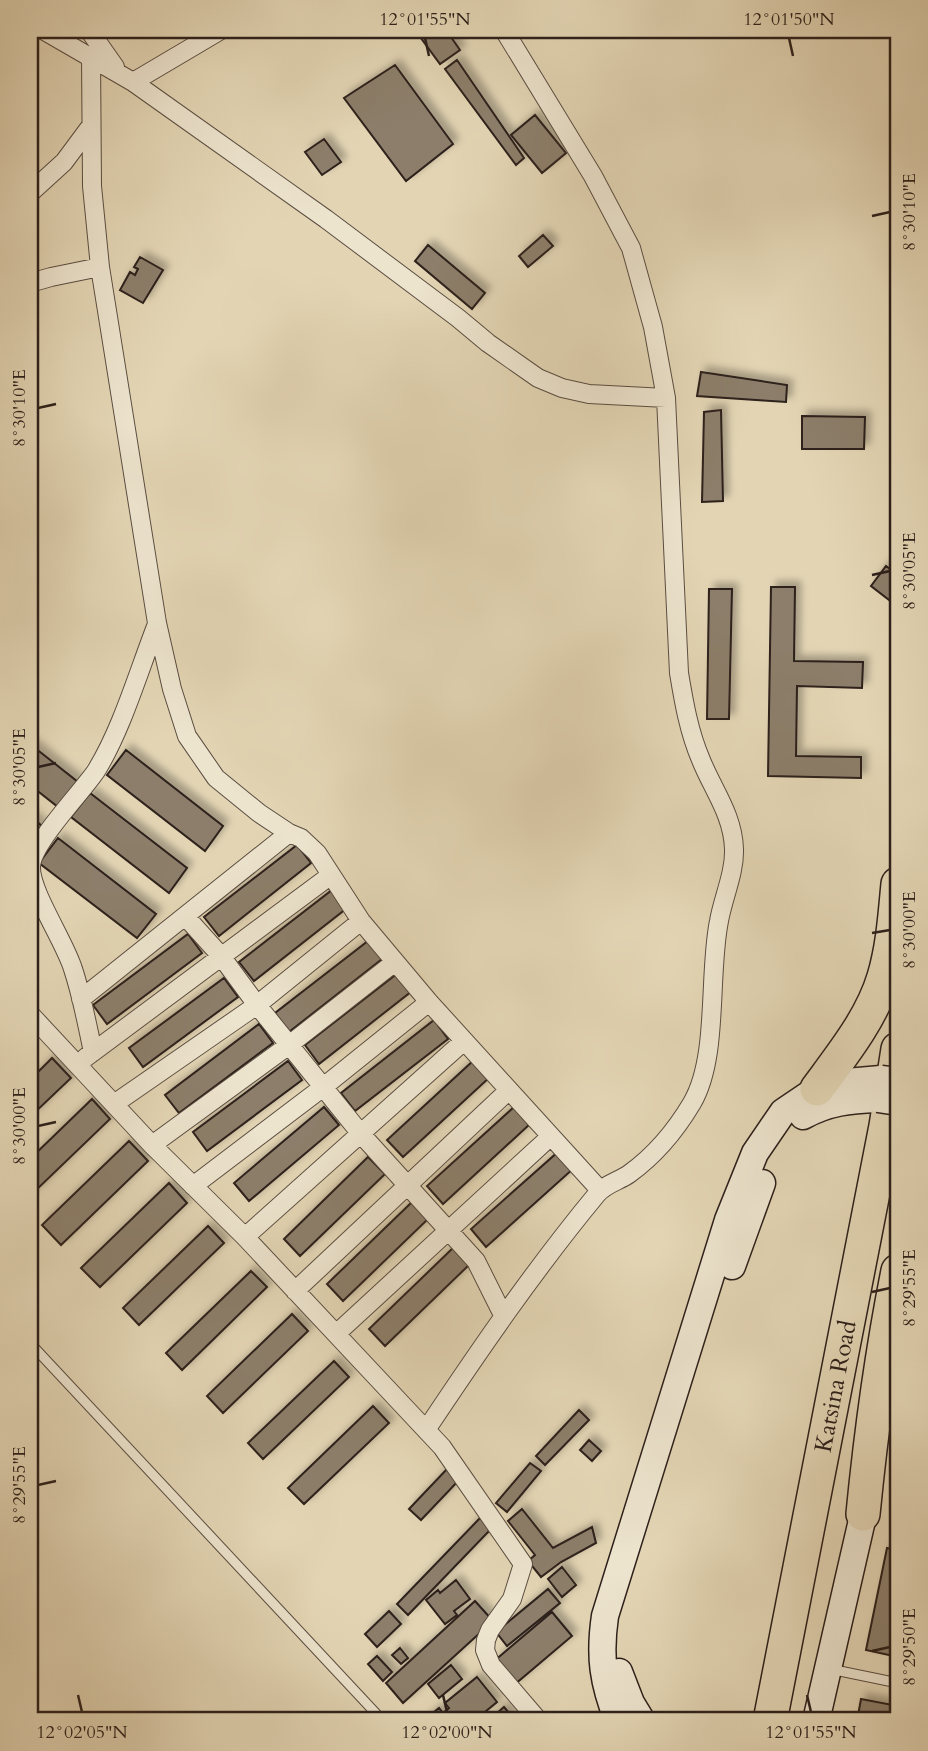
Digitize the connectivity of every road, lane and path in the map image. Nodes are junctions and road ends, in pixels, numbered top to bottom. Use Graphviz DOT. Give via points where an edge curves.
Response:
graph roads {
  1 [pos="43,30"];
  2 [pos="89,30"];
  3 [pos="221,30"];
  4 [pos="504,30"];
  5 [pos="91,56"];
  6 [pos="127,78"];
  7 [pos="90,127"];
  8 [pos="30,193"];
  9 [pos="100,267"];
  10 [pos="30,283"];
  11 [pos="666,398"];
  12 [pos="157,623"];
  13 [pos="289,833"];
  14 [pos="331,875"];
  15 [pos="898,884"];
  16 [pos="185,916"];
  17 [pos="361,921"];
  18 [pos="221,956"];
  19 [pos="396,962"];
  20 [pos="81,999"];
  21 [pos="429,1002"];
  22 [pos="257,1005"];
  23 [pos="30,1014"];
  24 [pos="464,1041"];
  25 [pos="289,1045"];
  26 [pos="898,1049"];
  27 [pos="93,1052"];
  28 [pos="76,1064"];
  29 [pos="323,1088"];
  30 [pos="509,1090"];
  31 [pos="817,1090"];
  32 [pos="889,1090"];
  33 [pos="114,1104"];
  34 [pos="361,1134"];
  35 [pos="551,1136"];
  36 [pos="152,1145"];
  37 [pos="898,1177"];
  38 [pos="193,1186"];
  39 [pos="407,1187"];
  40 [pos="600,1190"];
  41 [pos="448,1231"];
  42 [pos="245,1237"];
  43 [pos="898,1271"];
  44 [pos="295,1291"];
  45 [pos="503,1315"];
  46 [pos="336,1334"];
  47 [pos="30,1343"];
  48 [pos="898,1366"];
  49 [pos="426,1430"];
  50 [pos="863,1514"];
  51 [pos="828,1669"];
  52 [pos="898,1683"];
  53 [pos="383,1721"];
  54 [pos="539,1721"];
  55 [pos="618,1721"];
  56 [pos="642,1721"];
  57 [pos="770,1721"];
  58 [pos="793,1721"];
  59 [pos="816,1721"];
  1 -- 5 [label="street"];
  2 -- 6 [label="street"];
  3 -- 6 [label="street"];
  4 -- 11 [label="street" via="631,248"];
  5 -- 6 [label="street"];
  5 -- 7 [label="street"];
  6 -- 11 [label="street" via="538,378 589,394"];
  7 -- 8 [label="street" via="64,162"];
  7 -- 9 [label="street"];
  9 -- 10 [label="street"];
  9 -- 12 [label="street"];
  11 -- 40 [label="street" via="679,673 686,715 700,758 723,802 735,850 719,921 706,1071 693,1103 669,1135 627,1175"];
  12 -- 13 [label="street" via="187,736 216,778"];
  12 -- 20 [label="street" via="96,770 32,858 32,876 73,968"];
  13 -- 14 [label="street" via="317,853"];
  13 -- 16 [label="street"];
  14 -- 17 [label="street"];
  14 -- 18 [label="street"];
  15 -- 31 [label="highway" via="884,977 871,1008"];
  16 -- 18 [label="street"];
  16 -- 20 [label="street"];
  17 -- 19 [label="street"];
  17 -- 22 [label="street"];
  18 -- 22 [label="street"];
  18 -- 27 [label="street"];
  19 -- 21 [label="street"];
  19 -- 25 [label="street"];
  20 -- 27 [label="street"];
  21 -- 24 [label="street"];
  21 -- 29 [label="street"];
  22 -- 25 [label="street"];
  22 -- 33 [label="street"];
  23 -- 28 [label="street"];
  24 -- 30 [label="street"];
  24 -- 34 [label="street"];
  25 -- 29 [label="street"];
  25 -- 36 [label="street"];
  26 -- 57 [label="highway, Katsina Road"];
  27 -- 28 [label="street"];
  28 -- 33 [label="street"];
  29 -- 34 [label="street"];
  29 -- 38 [label="street"];
  30 -- 35 [label="street"];
  30 -- 39 [label="street"];
  31 -- 32 [label="main road" via="835,1083"];
  31 -- 55 [label="main road" via="783,1112 755,1153 724,1232 605,1616 603,1675"];
  32 -- 56 [label="main road" via="839,1101 802,1117 784,1136 767,1169 737,1249 622,1618 620,1676"];
  33 -- 36 [label="street"];
  34 -- 39 [label="street"];
  34 -- 42 [label="street"];
  35 -- 40 [label="street"];
  35 -- 41 [label="street"];
  36 -- 38 [label="street"];
  37 -- 58 [label="highway, Katsina Road"];
  38 -- 42 [label="street"];
  39 -- 41 [label="street"];
  39 -- 44 [label="street"];
  40 -- 45 [label="street"];
  41 -- 45 [label="street" via="476,1261"];
  41 -- 46 [label="street"];
  42 -- 44 [label="street"];
  43 -- 50 [label="highway"];
  44 -- 46 [label="street"];
  45 -- 49 [label="street"];
  46 -- 49 [label="street"];
  47 -- 53 [label="lane"];
  48 -- 50 [label="main road"];
  49 -- 54 [label="street" via="523,1564 512,1599 490,1630 485,1650 491,1665"];
  50 -- 51 [label="main road"];
  51 -- 52 [label="lane"];
  51 -- 59 [label="main road"];
}
